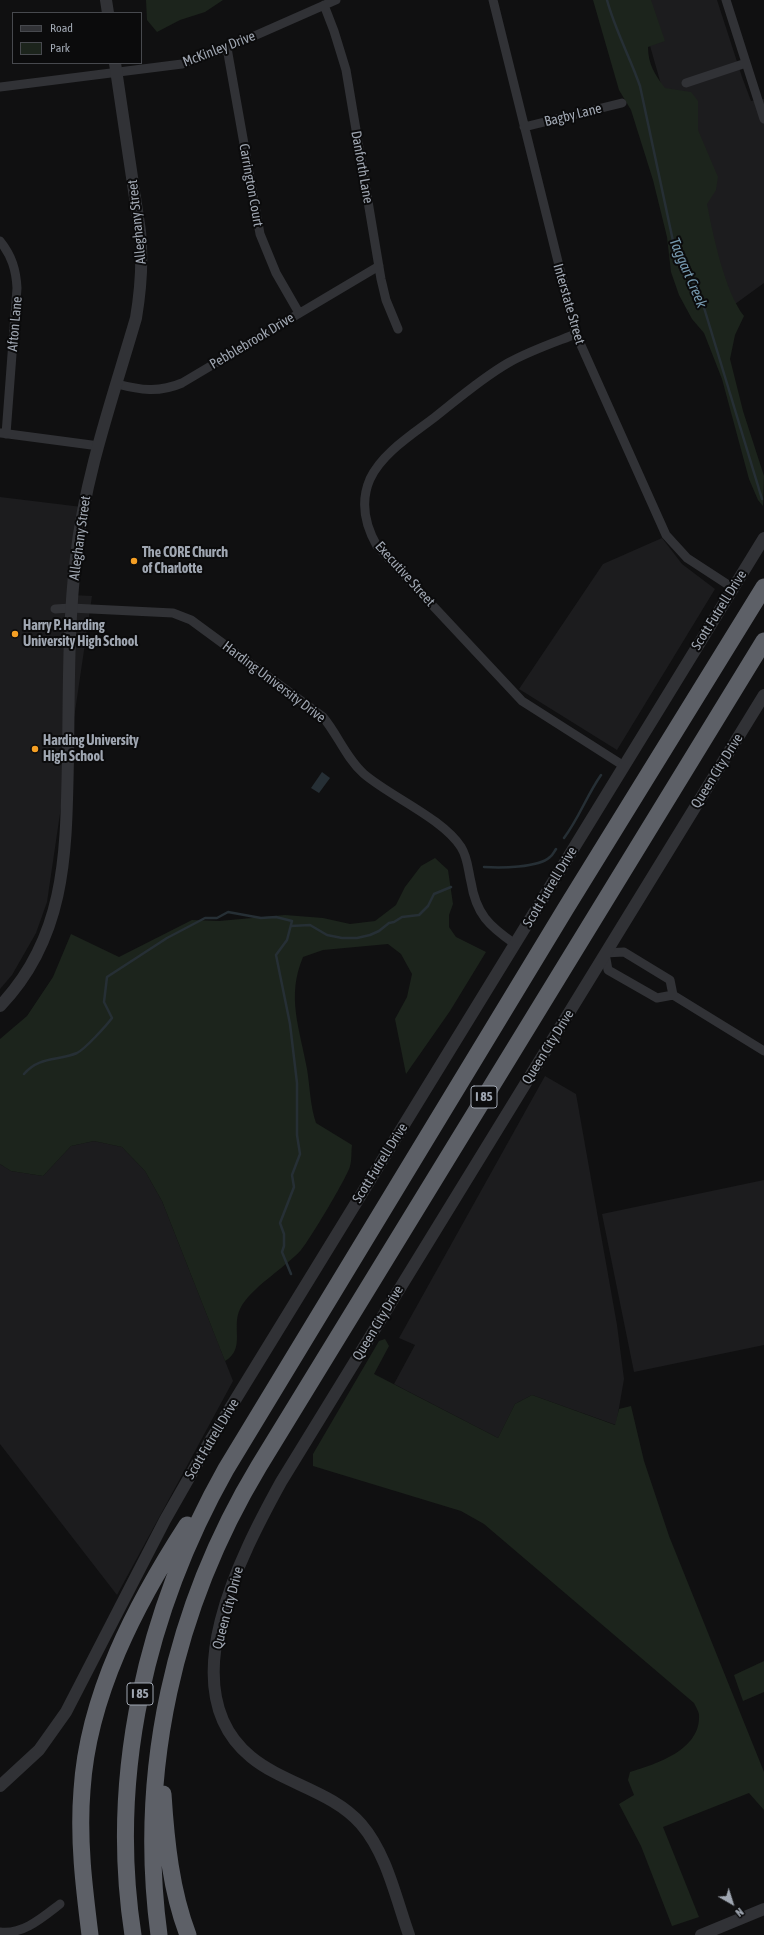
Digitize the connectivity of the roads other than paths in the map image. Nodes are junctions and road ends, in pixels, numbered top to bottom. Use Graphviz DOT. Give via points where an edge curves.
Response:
graph roads {
  1 [pos="106,0"];
  2 [pos="336,0"];
  3 [pos="492,0"];
  4 [pos="726,0"];
  5 [pos="324,5"];
  6 [pos="108,12"];
  7 [pos="227,48"];
  8 [pos="746,63"];
  9 [pos="116,68"];
  10 [pos="686,83"];
  11 [pos="0,87"];
  12 [pos="622,103"];
  13 [pos="764,119"];
  14 [pos="524,126"];
  15 [pos="0,242"];
  16 [pos="379,266"];
  17 [pos="299,313"];
  18 [pos="398,329"];
  19 [pos="576,334"];
  20 [pos="117,384"];
  21 [pos="3,434"];
  22 [pos="98,446"];
  23 [pos="764,538"];
  24 [pos="764,587"];
  25 [pos="733,588"];
  26 [pos="71,608"];
  27 [pos="55,609"];
  28 [pos="764,641"];
  29 [pos="764,695"];
  30 [pos="624,766"];
  31 [pos="514,944"];
  32 [pos="605,953"];
  33 [pos="673,995"];
  34 [pos="0,1006"];
  35 [pos="764,1052"];
  36 [pos="226,1469"];
  37 [pos="161,1730"];
  38 [pos="0,1786"];
  39 [pos="60,1904"];
  40 [pos="764,1909"];
  41 [pos="88,1916"];
  42 [pos="0,1932"];
  43 [pos="90,1935"];
  44 [pos="94,1935"];
  45 [pos="133,1935"];
  46 [pos="160,1935"];
  47 [pos="188,1935"];
  48 [pos="409,1935"];
  49 [pos="701,1935"];
  1 -- 6 [label="street"];
  2 -- 5 [label="street, McKinley Drive"];
  3 -- 14 [label="street, Interstate Street"];
  4 -- 8 [label="street"];
  5 -- 7 [label="street, McKinley Drive"];
  5 -- 16 [label="street, Danforth Lane" via="346,70"];
  7 -- 9 [label="street, McKinley Drive" via="182,64"];
  7 -- 17 [label="street, Carrington Court" via="260,234 276,273"];
  8 -- 10 [label="street"];
  8 -- 13 [label="street"];
  9 -- 11 [label="street, McKinley Drive"];
  9 -- 20 [label="street, Alleghany Street" via="142,255 142,279 136,318"];
  12 -- 14 [label="street, Bagby Lane"];
  14 -- 19 [label="street, Interstate Street"];
  15 -- 21 [label="street, Afton Lane" via="17,274"];
  16 -- 17 [label="street, Pebblebrook Drive"];
  16 -- 18 [label="street, Danforth Lane" via="386,300"];
  17 -- 20 [label="street, Pebblebrook Drive" via="176,385 152,390"];
  19 -- 25 [label="street, Interstate Street" via="666,535 687,558"];
  19 -- 30 [label="street, Executive Street" via="523,356 490,374 392,452 376,468 370,479 364,509 366,523 377,546 522,701"];
  20 -- 22 [label="street, Alleghany Street"];
  21 -- 22 [label="street"];
  22 -- 26 [label="street, Alleghany Street" via="80,527"];
  23 -- 25 [label="street, Scott Futrell Drive"];
  24 -- 36 [label="highway, I 85"];
  25 -- 30 [label="street, Scott Futrell Drive"];
  26 -- 27 [label="street, Harding University Drive"];
  26 -- 31 [label="street, Harding University Drive" via="173,613 191,620 323,717 334,730 347,754 364,774 455,838 467,859 477,908 488,923"];
  26 -- 34 [label="street, Alleghany Street" via="66,837 60,890 41,943 23,976"];
  28 -- 37 [label="highway, I 85" via="377,1271 236,1506 223,1530 195,1598 174,1666"];
  29 -- 32 [label="street, Queen City Drive"];
  30 -- 31 [label="street, Scott Futrell Drive"];
  31 -- 38 [label="street, Scott Futrell Drive" via="164,1520 64,1717 39,1750"];
  32 -- 33 [label="street" via="624,952 670,980"];
  32 -- 33 [label="street" via="608,970 657,998"];
  32 -- 48 [label="street, Queen City Drive" via="281,1482 240,1560 229,1591 219,1633 213,1684 220,1713 232,1736 250,1757 336,1804 361,1824 384,1864"];
  33 -- 35 [label="street"];
  36 -- 41 [label="highway" via="192,1516 150,1587 113,1665 91,1730 84,1766 80,1823"];
  36 -- 45 [label="highway, I 85" via="198,1519 179,1564 155,1632 143,1681 133,1737 127,1796 128,1880"];
  37 -- 46 [label="highway, I 85" via="153,1817 153,1860"];
  37 -- 47 [label="highway" via="167,1841 175,1892"];
  39 -- 42 [label="street" via="26,1929"];
  40 -- 49 [label="street"];
  41 -- 43 [label="highway"];
  41 -- 44 [label="highway"];
}
